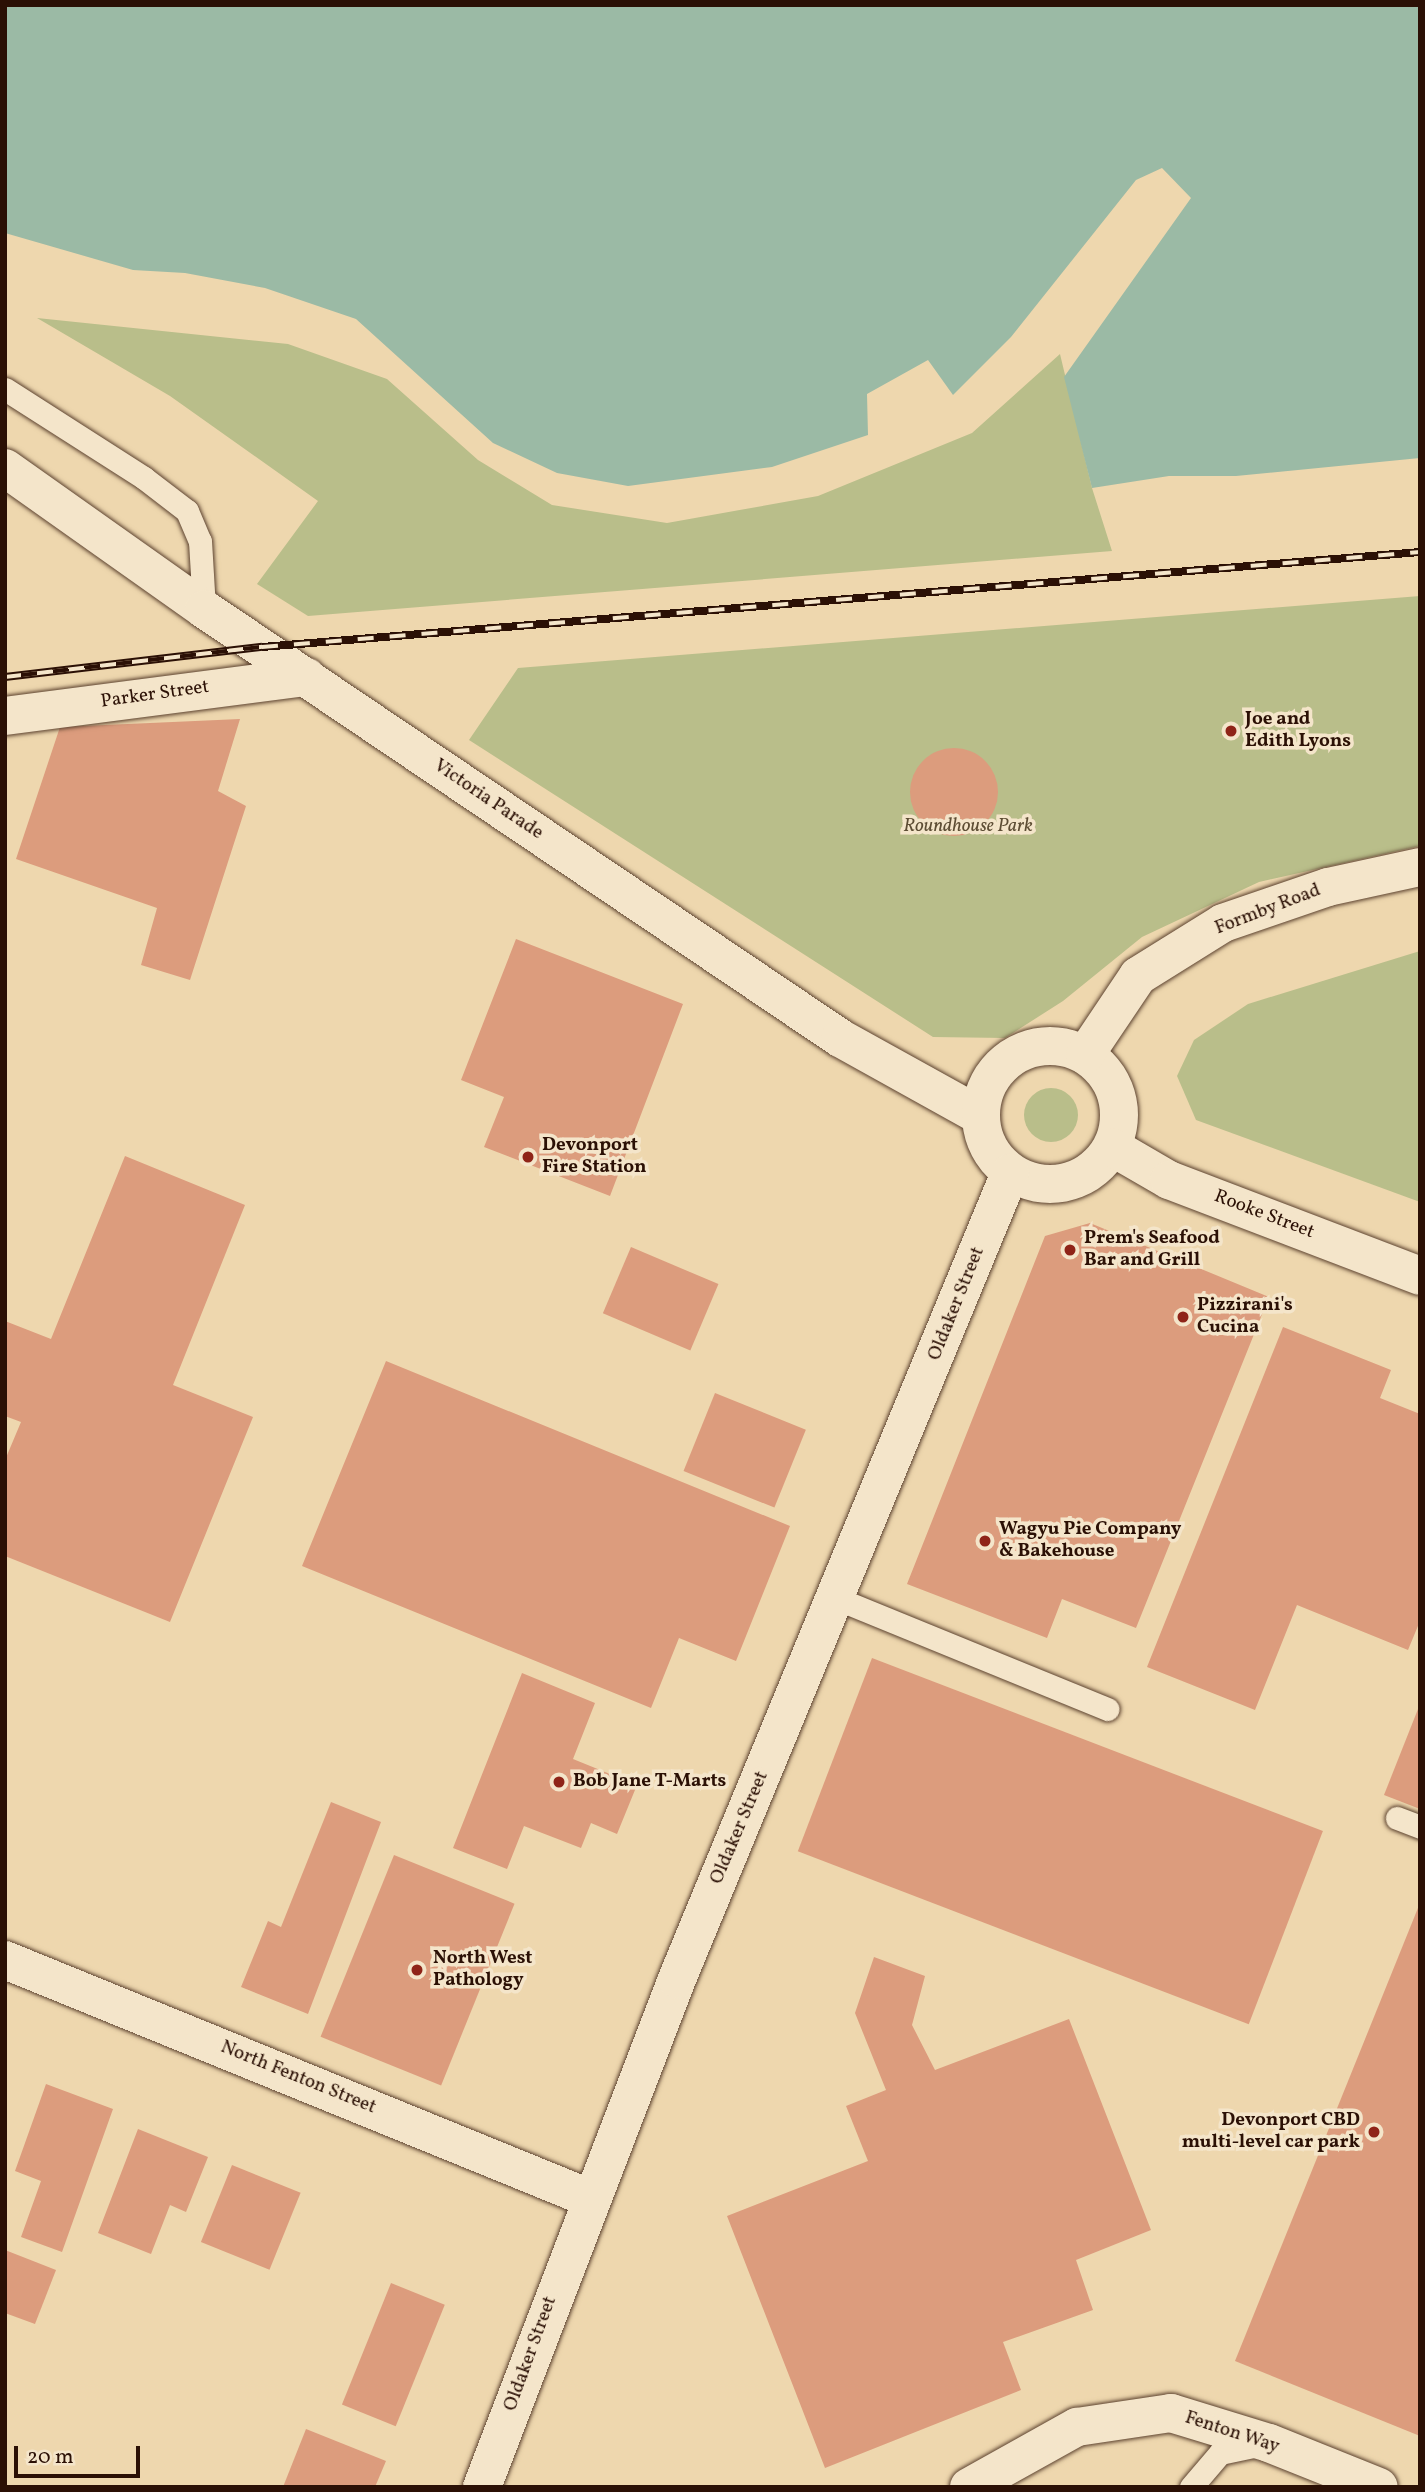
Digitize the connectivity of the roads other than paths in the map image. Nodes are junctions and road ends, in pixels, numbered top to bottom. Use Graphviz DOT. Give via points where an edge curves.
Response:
graph roads {
  1 [pos="5,388"];
  2 [pos="5,468"];
  3 [pos="204,609"];
  4 [pos="306,677"];
  5 [pos="5,716"];
  6 [pos="1420,867"];
  7 [pos="1085,1055"];
  8 [pos="981,1116"];
  9 [pos="1112,1147"];
  10 [pos="1010,1173"];
  11 [pos="1420,1276"];
  12 [pos="838,1599"];
  13 [pos="1107,1709"];
  14 [pos="1397,1818"];
  15 [pos="1420,1827"];
  16 [pos="8,1969"];
  17 [pos="589,2198"];
  18 [pos="1269,2443"];
  19 [pos="482,2487"];
  20 [pos="969,2487"];
  21 [pos="1191,2487"];
  22 [pos="1379,2487"];
  1 -- 3 [label="lane" via="187,511 200,541"];
  2 -- 3 [label="main road, Victoria Parade"];
  3 -- 4 [label="main road, Victoria Parade"];
  4 -- 5 [label="main road, Parker Street"];
  4 -- 8 [label="main road, Victoria Parade" via="839,1038"];
  6 -- 7 [label="main road, Formby Road" via="1328,887 1223,923 1139,976"];
  7 -- 8 [label="main road" via="1045,1045 1022,1052 1002,1065 988,1085"];
  7 -- 9 [label="main road" via="1107,1076 1118,1098 1120,1122"];
  8 -- 10 [label="main road" via="985,1140"];
  9 -- 10 [label="main road" via="1107,1157 1080,1178 1055,1185 1030,1182"];
  9 -- 11 [label="main road, Rooke Street" via="1169,1180"];
  10 -- 12 [label="main road, Oldaker Street"];
  12 -- 13 [label="lane"];
  12 -- 17 [label="main road, Oldaker Street"];
  14 -- 15 [label="lane"];
  16 -- 17 [label="main road, North Fenton Street"];
  17 -- 19 [label="main road, Oldaker Street"];
  18 -- 20 [label="main road, Fenton Way" via="1171,2413 1157,2415 1077,2427"];
  18 -- 21 [label="lane" via="1220,2453"];
  18 -- 22 [label="main road, Fenton Way"];
}
